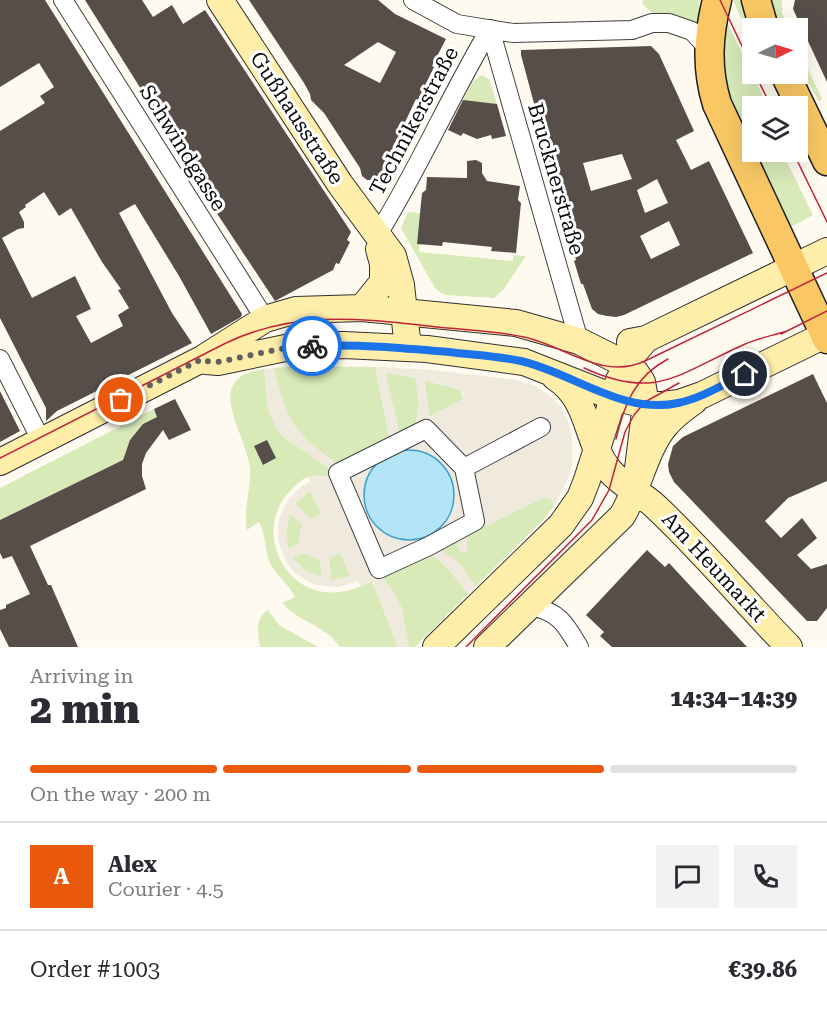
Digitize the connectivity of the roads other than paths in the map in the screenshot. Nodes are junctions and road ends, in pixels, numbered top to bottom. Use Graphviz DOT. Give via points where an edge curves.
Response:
graph roads {
  1 [pos="63,0"];
  2 [pos="220,0"];
  3 [pos="413,0"];
  4 [pos="717,0"];
  5 [pos="756,0"];
  6 [pos="761,18"];
  7 [pos="490,29"];
  8 [pos="708,48"];
  9 [pos="790,84"];
  10 [pos="827,161"];
  11 [pos="378,234"];
  12 [pos="827,251"];
  13 [pos="793,267"];
  14 [pos="362,308"];
  15 [pos="403,311"];
  16 [pos="265,319"];
  17 [pos="826,336"];
  18 [pos="646,339"];
  19 [pos="579,340"];
  20 [pos="413,348"];
  21 [pos="0,359"];
  22 [pos="202,359"];
  23 [pos="627,365"];
  24 [pos="542,368"];
  25 [pos="702,395"];
  26 [pos="613,396"];
  27 [pos="646,405"];
  28 [pos="542,427"];
  29 [pos="41,440"];
  30 [pos="597,449"];
  31 [pos="0,462"];
  32 [pos="464,468"];
  33 [pos="635,492"];
  34 [pos="531,606"];
  35 [pos="436,647"];
  36 [pos="487,647"];
  37 [pos="579,647"];
  38 [pos="789,647"];
  1 -- 16 [label="street, Schwindgasse"];
  2 -- 11 [label="street, Gußhausstraße" via="362,216"];
  3 -- 7 [label="street" via="457,24"];
  4 -- 8 [label="main road"];
  5 -- 6 [label="main road"];
  7 -- 8 [label="street" via="513,33 632,30 652,23 669,23 692,31"];
  7 -- 11 [label="street, Technikerstraße"];
  7 -- 19 [label="street, Brucknerstraße"];
  8 -- 13 [label="main road" via="719,110"];
  9 -- 10 [label="main road"];
  11 -- 14 [label="street" via="383,282"];
  11 -- 15 [label="street, Gußhausstraße" via="396,265"];
  12 -- 13 [label="street"];
  13 -- 17 [label="main road"];
  13 -- 18 [label="street"];
  14 -- 15 [label="street"];
  14 -- 16 [label="street" via="297,310"];
  15 -- 19 [label="street" via="516,323"];
  15 -- 20 [label="street, Gußhausstraße" via="407,339"];
  16 -- 22 [label="street"];
  17 -- 25 [label="street"];
  18 -- 19 [label="street" via="619,343"];
  18 -- 23 [label="street"];
  19 -- 23 [label="street"];
  20 -- 22 [label="street" via="295,346 225,361"];
  20 -- 24 [label="street" via="502,358"];
  21 -- 29 [label="street"];
  22 -- 29 [label="street"];
  23 -- 26 [label="street"];
  23 -- 27 [label="street" via="642,382"];
  24 -- 26 [label="street"];
  24 -- 30 [label="street, Am Heumarkt" via="574,395"];
  25 -- 27 [label="street" via="679,403"];
  25 -- 33 [label="street" via="665,425"];
  26 -- 27 [label="street"];
  26 -- 30 [label="street"];
  27 -- 33 [label="street"];
  28 -- 32 [label="street"];
  29 -- 31 [label="street"];
  30 -- 33 [label="street, Am Heumarkt" via="604,465"];
  30 -- 35 [label="street" via="580,498 561,525"];
  32 -- 32 [label="street" via="475,521 379,568 338,473 426,429"];
  33 -- 34 [label="street" via="621,516"];
  33 -- 38 [label="street, Am Heumarkt" via="655,505"];
  34 -- 36 [label="street"];
  34 -- 37 [label="street" via="549,610 566,625"];
}
